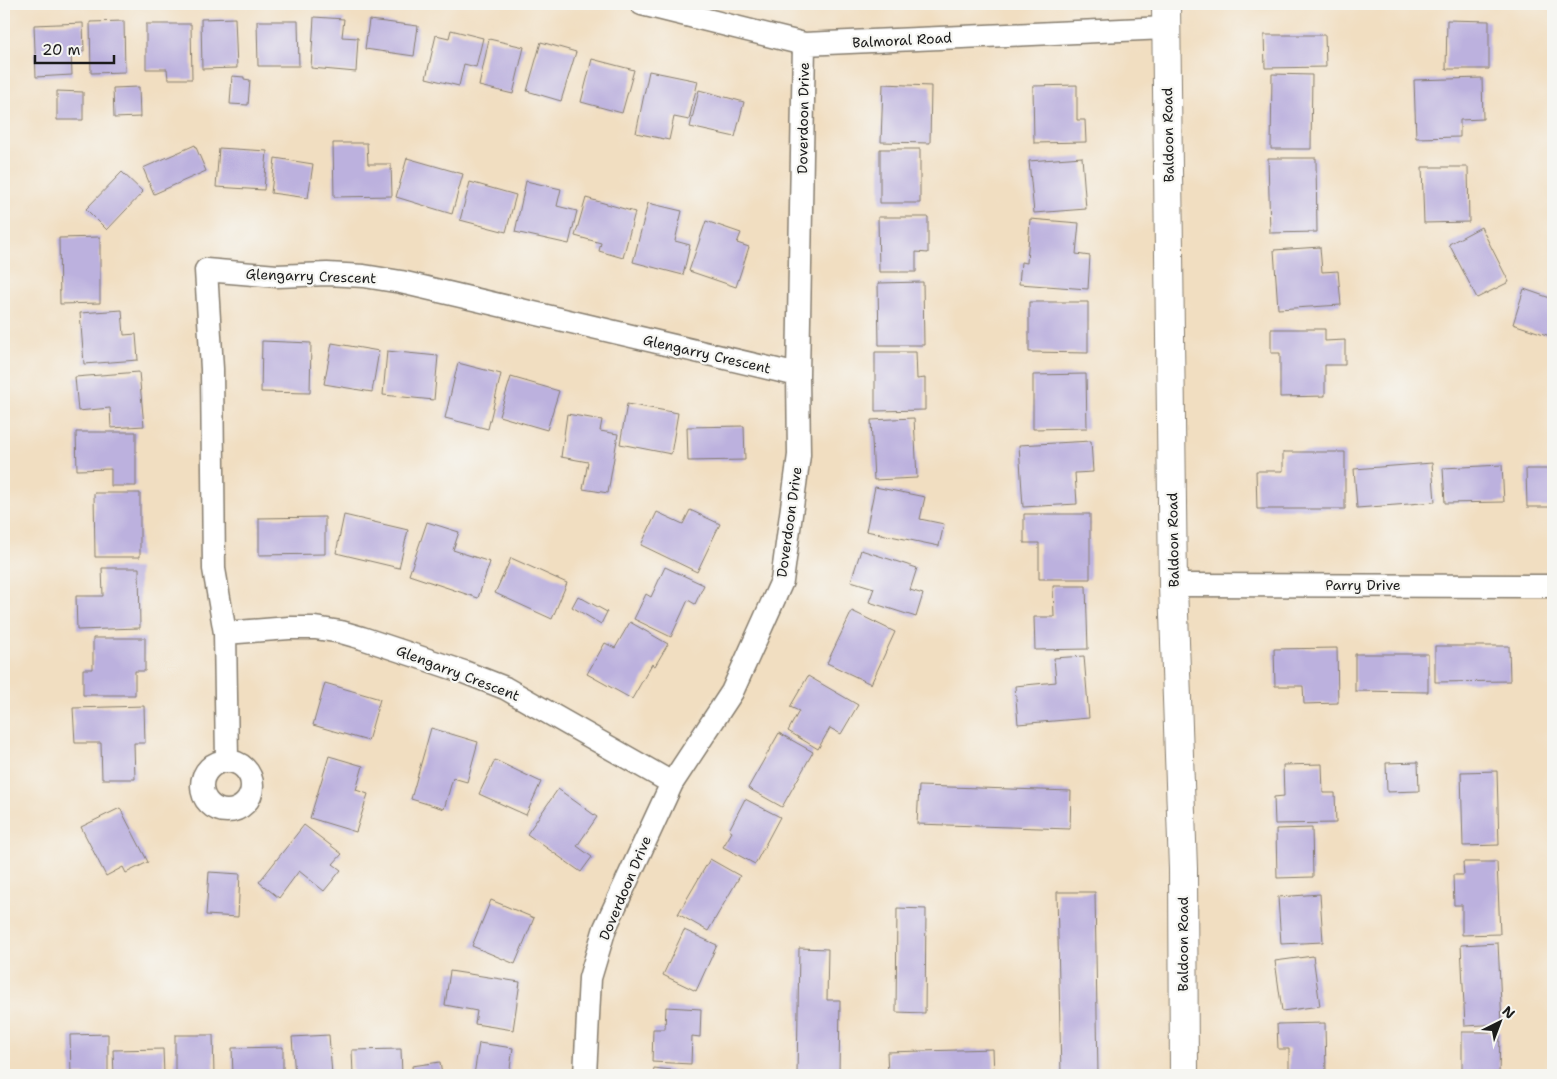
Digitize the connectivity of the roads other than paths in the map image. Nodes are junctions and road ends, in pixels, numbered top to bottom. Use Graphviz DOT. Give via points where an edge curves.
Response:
graph roads {
  1 [pos="642,4"];
  2 [pos="1166,16"];
  3 [pos="804,44"];
  4 [pos="798,375"];
  5 [pos="1173,585"];
  6 [pos="1553,586"];
  7 [pos="225,633"];
  8 [pos="227,760"];
  9 [pos="672,783"];
  10 [pos="585,1075"];
  11 [pos="1184,1075"];
  1 -- 3 [label="street, Balmoral Road"];
  2 -- 3 [label="street, Balmoral Road"];
  2 -- 5 [label="street, Baldoon Road"];
  3 -- 4 [label="street, Doverdoon Drive"];
  4 -- 7 [label="street, Glengarry Crescent" via="401,282 364,276 277,276 206,270 212,369 214,569"];
  4 -- 9 [label="street, Doverdoon Drive" via="799,455 782,581 732,692"];
  5 -- 6 [label="street, Parry Drive"];
  5 -- 11 [label="street, Baldoon Road" via="1183,869"];
  7 -- 8 [label="street, Glengarry Crescent"];
  7 -- 9 [label="street, Glengarry Crescent" via="316,628 381,644 506,688"];
  9 -- 10 [label="street, Doverdoon Drive" via="605,928 590,978"];
}
